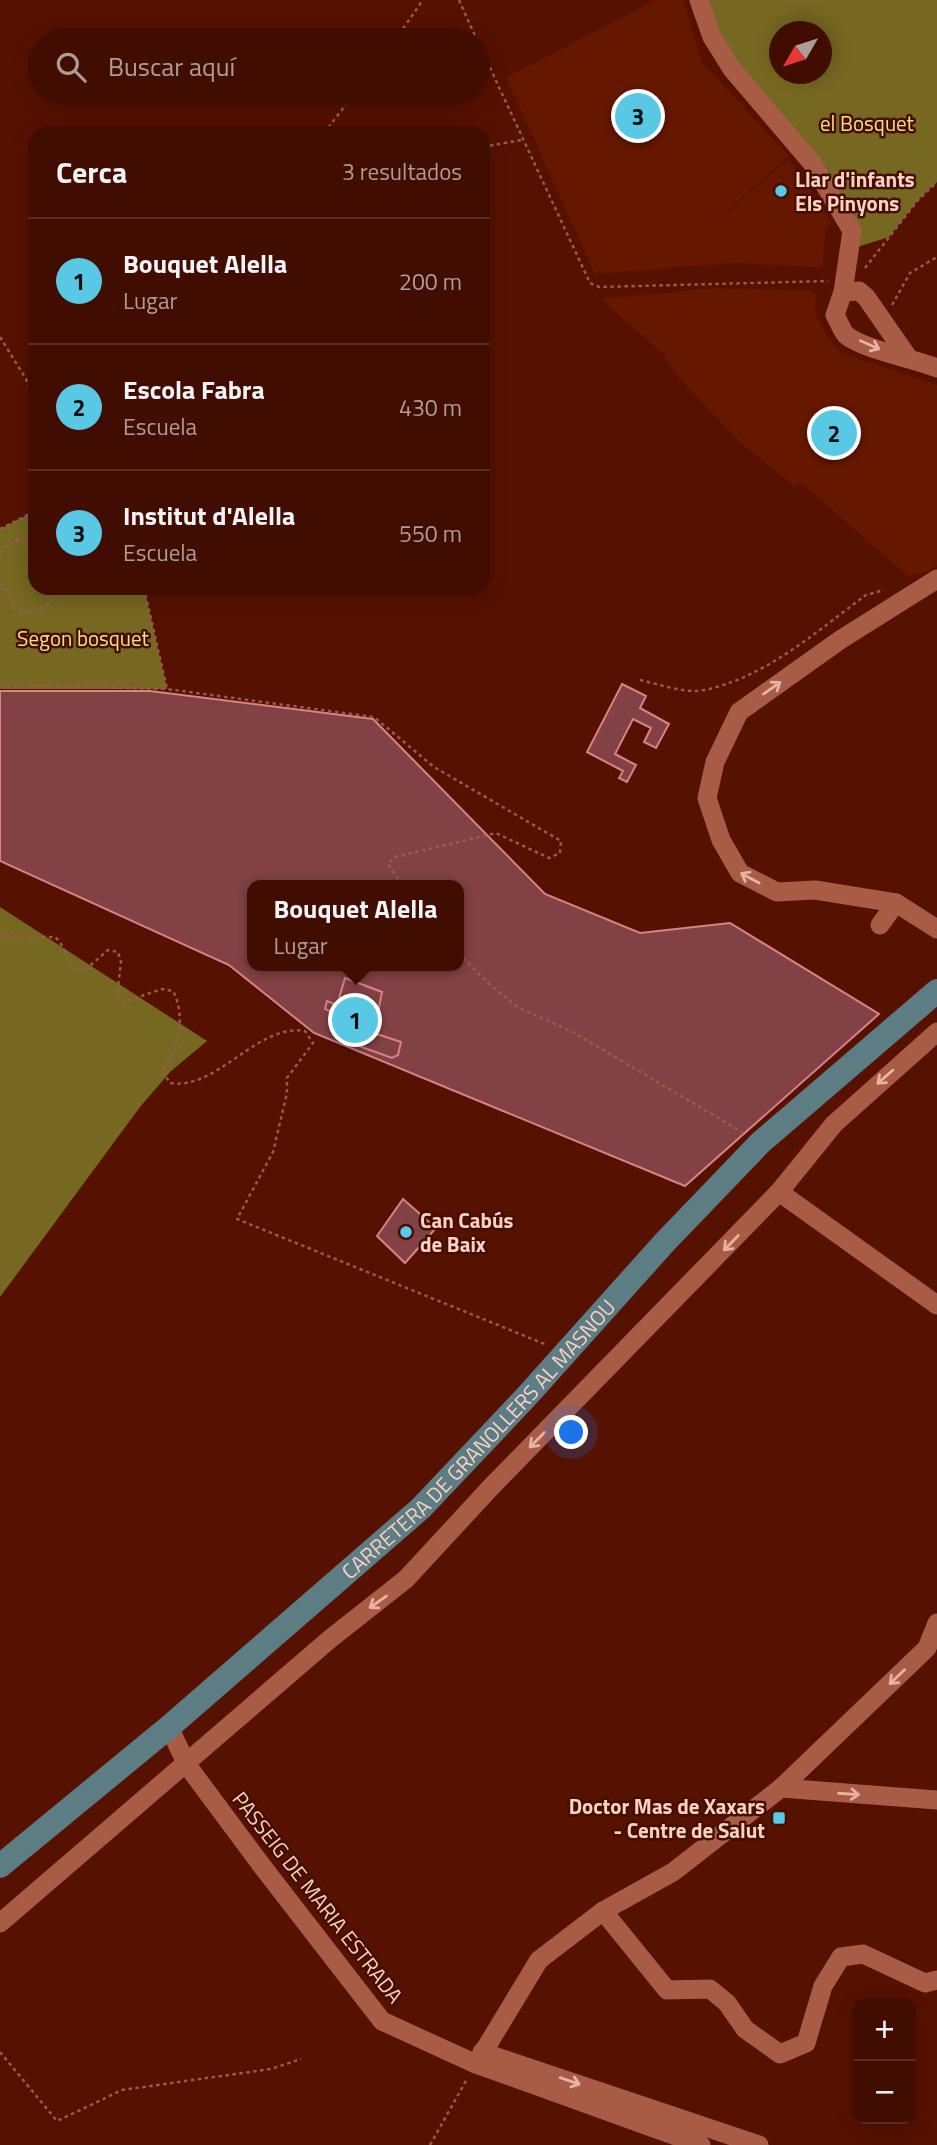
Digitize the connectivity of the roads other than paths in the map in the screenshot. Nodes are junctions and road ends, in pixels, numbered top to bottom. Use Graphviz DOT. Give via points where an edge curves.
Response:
graph roads {
  1 [pos="699,0"];
  2 [pos="849,288"];
  3 [pos="907,356"];
  4 [pos="937,368"];
  5 [pos="937,579"];
  6 [pos="896,903"];
  7 [pos="880,925"];
  8 [pos="937,929"];
  9 [pos="937,991"];
  10 [pos="937,1032"];
  11 [pos="779,1192"];
  12 [pos="937,1305"];
  13 [pos="937,1623"];
  14 [pos="169,1727"];
  15 [pos="187,1765"];
  16 [pos="781,1788"];
  17 [pos="937,1800"];
  18 [pos="0,1866"];
  19 [pos="603,1911"];
  20 [pos="0,1923"];
  21 [pos="937,1980"];
  22 [pos="479,2058"];
  23 [pos="701,2145"];
  24 [pos="759,2145"];
  1 -- 2 [label="street" via="712,37 732,69 812,163 838,204 852,231"];
  2 -- 3 [label="street" via="884,321"];
  2 -- 3 [label="street, one-way" via="835,315 846,335 888,354"];
  3 -- 4 [label="street"];
  6 -- 5 [label="street, one-way" via="815,890 777,892 740,873 720,841 706,798 715,762 739,712"];
  6 -- 7 [label="street"];
  6 -- 8 [label="street"];
  9 -- 14 [label="main road, CARRETERA DE GRANOLLERS AL MASNOU" via="760,1143 421,1508"];
  10 -- 11 [label="street, one-way" via="834,1124"];
  11 -- 12 [label="street"];
  11 -- 15 [label="street, one-way" via="406,1579"];
  13 -- 16 [label="street, one-way" via="927,1648"];
  14 -- 15 [label="street, PASSEIG DE MARIA ESTRADA"];
  14 -- 18 [label="main road, CARRETERA DE GRANOLLERS AL MASNOU"];
  15 -- 20 [label="street"];
  15 -- 22 [label="street, PASSEIG DE MARIA ESTRADA" via="382,2021"];
  16 -- 17 [label="street, one-way"];
  16 -- 19 [label="street" via="674,1872"];
  19 -- 21 [label="street" via="667,1990 710,1989 727,2003 745,2029 779,2054 806,2043 823,1986 841,1957 863,1954 925,1983"];
  19 -- 22 [label="street" via="539,1960"];
  22 -- 23 [label="street, PASSEIG DE MARIA ESTRADA"];
  22 -- 24 [label="street, one-way"];
}
